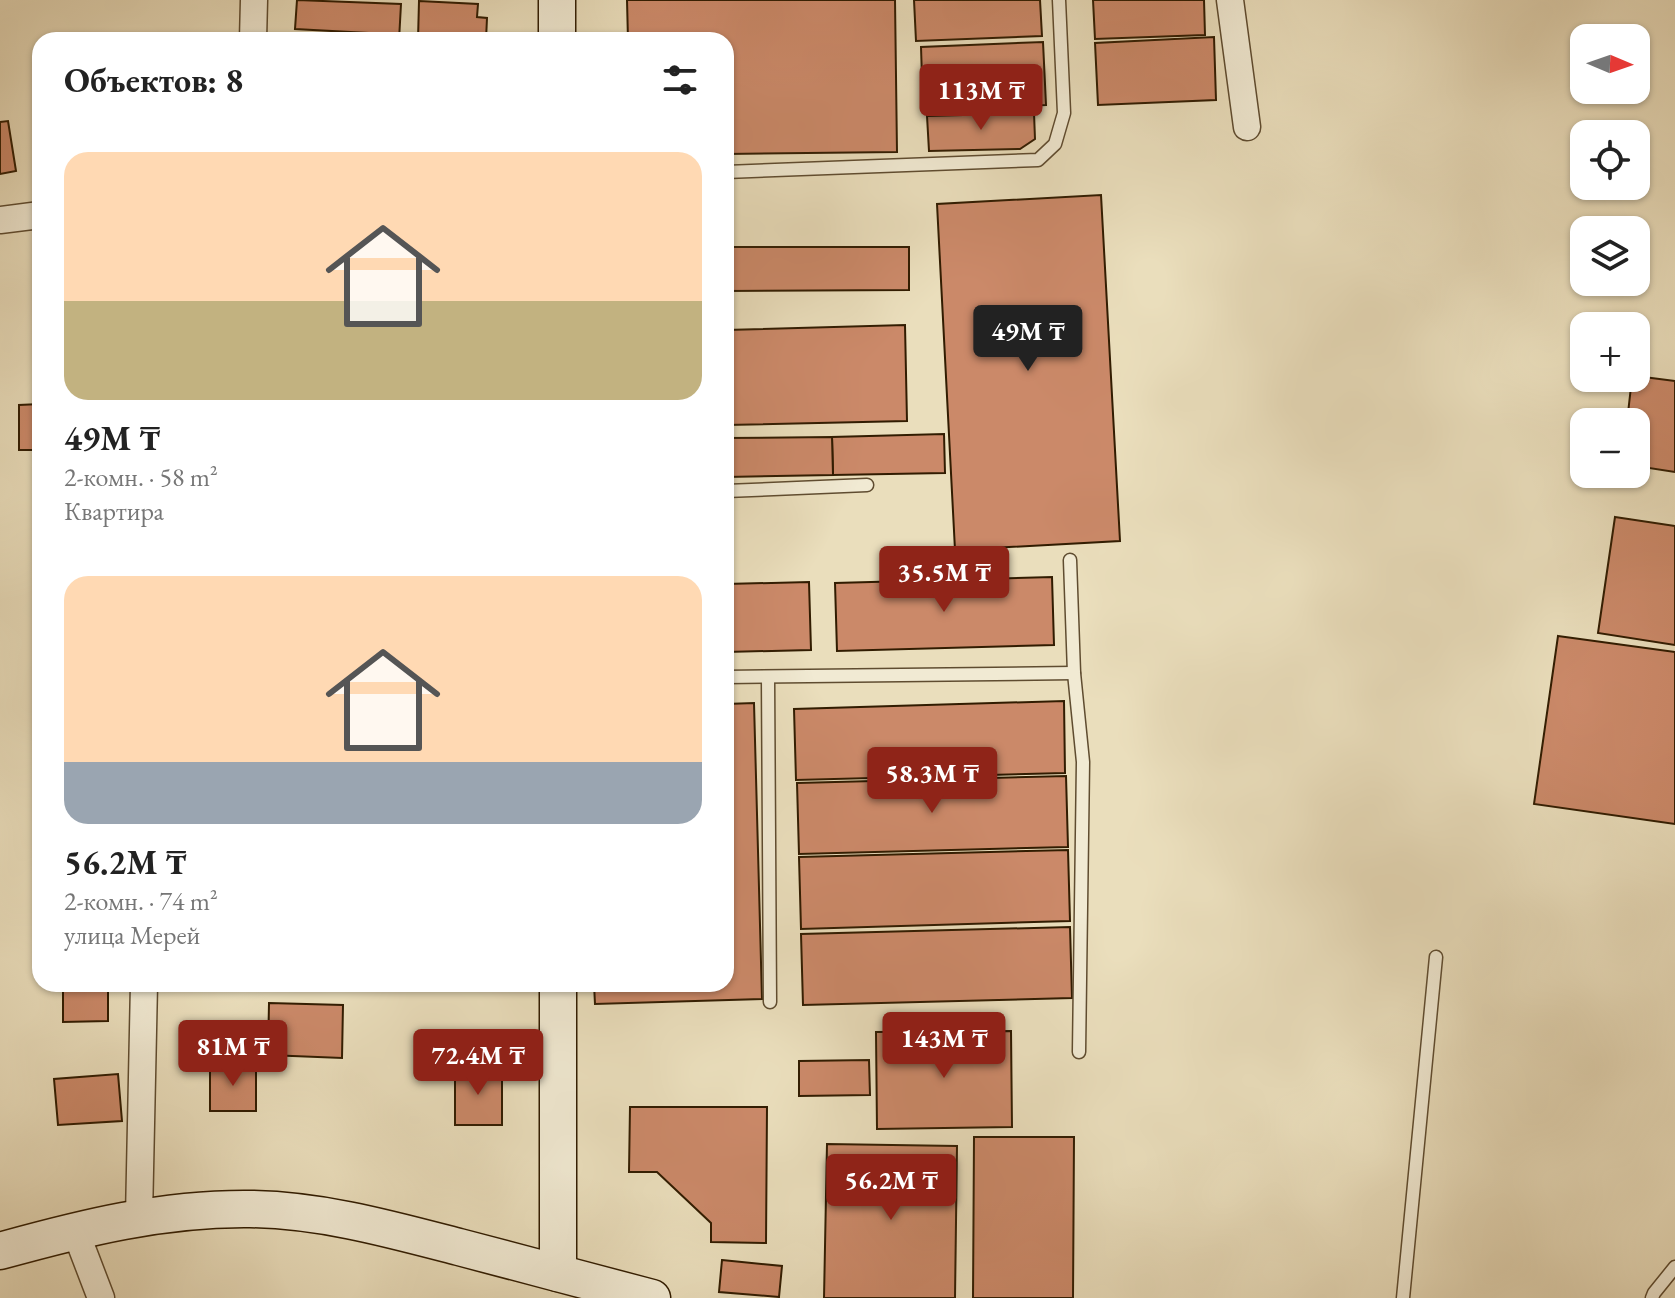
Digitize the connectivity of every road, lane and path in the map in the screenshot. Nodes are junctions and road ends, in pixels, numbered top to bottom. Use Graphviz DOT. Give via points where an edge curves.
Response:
graph roads {
  1 [pos="254,0"];
  2 [pos="557,0"];
  3 [pos="1059,0"];
  4 [pos="1230,0"];
  5 [pos="253,32"];
  6 [pos="557,32"];
  7 [pos="1247,127"];
  8 [pos="734,172"];
  9 [pos="32,216"];
  10 [pos="0,220"];
  11 [pos="867,485"];
  12 [pos="734,491"];
  13 [pos="1070,560"];
  14 [pos="1074,673"];
  15 [pos="734,677"];
  16 [pos="768,677"];
  17 [pos="1436,957"];
  18 [pos="144,992"];
  19 [pos="558,992"];
  20 [pos="770,1002"];
  21 [pos="1079,1052"];
  22 [pos="139,1217"];
  23 [pos="75,1230"];
  24 [pos="0,1251"];
  25 [pos="1675,1267"];
  26 [pos="558,1273"];
  27 [pos="101,1298"];
  28 [pos="652,1298"];
  29 [pos="1403,1298"];
  30 [pos="1652,1298"];
  1 -- 5 [label="street"];
  2 -- 6 [label="main road"];
  3 -- 8 [label="lane" via="1064,113 1055,144 1038,160"];
  4 -- 7 [label="street"];
  9 -- 10 [label="street"];
  11 -- 12 [label="lane"];
  13 -- 14 [label="lane"];
  14 -- 16 [label="lane"];
  14 -- 21 [label="lane" via="1083,762"];
  15 -- 16 [label="lane"];
  16 -- 20 [label="lane"];
  17 -- 29 [label="lane"];
  18 -- 22 [label="street"];
  19 -- 26 [label="main road"];
  22 -- 23 [label="main road"];
  22 -- 26 [label="main road" via="249,1209 303,1212 365,1222"];
  23 -- 24 [label="main road"];
  23 -- 27 [label="street"];
  25 -- 30 [label="lane"];
  26 -- 28 [label="main road"];
}
